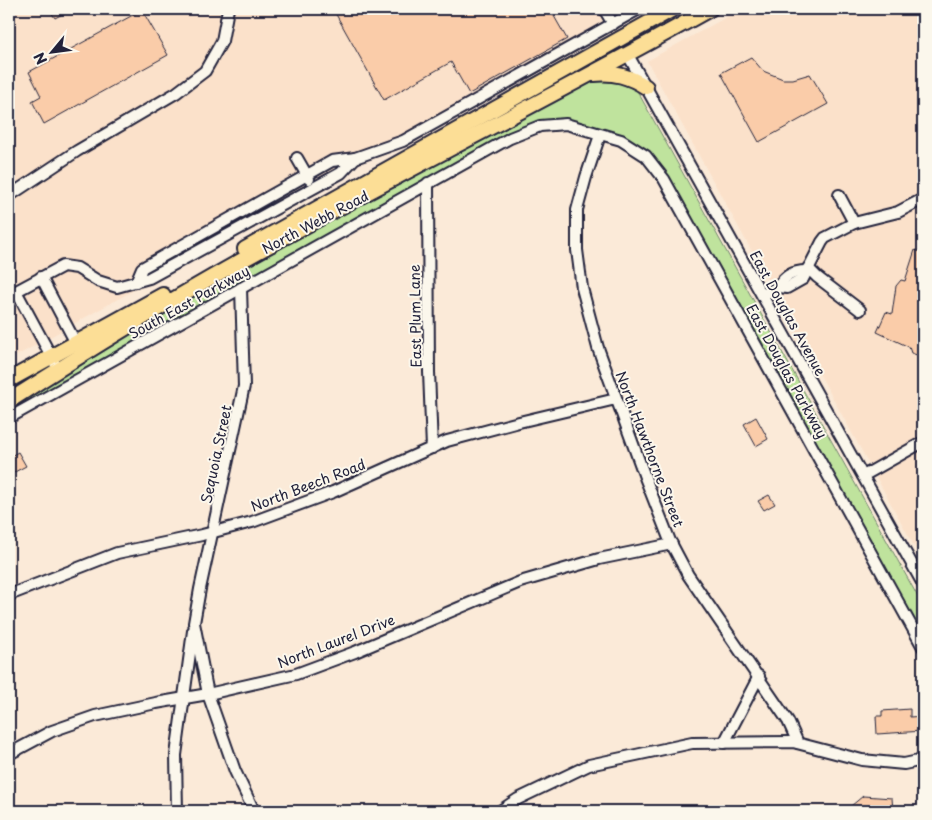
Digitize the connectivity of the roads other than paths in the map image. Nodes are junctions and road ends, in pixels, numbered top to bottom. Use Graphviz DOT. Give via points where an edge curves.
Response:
graph roads {
  1 [pos="228,9"];
  2 [pos="604,9"];
  3 [pos="639,9"];
  4 [pos="673,9"];
  5 [pos="710,9"];
  6 [pos="613,24"];
  7 [pos="644,25"];
  8 [pos="604,48"];
  9 [pos="628,54"];
  10 [pos="591,74"];
  11 [pos="646,87"];
  12 [pos="600,135"];
  13 [pos="297,158"];
  14 [pos="356,158"];
  15 [pos="306,175"];
  16 [pos="428,183"];
  17 [pos="314,188"];
  18 [pos="839,195"];
  19 [pos="9,196"];
  20 [pos="923,200"];
  21 [pos="222,223"];
  22 [pos="854,223"];
  23 [pos="229,235"];
  24 [pos="807,269"];
  25 [pos="41,277"];
  26 [pos="136,282"];
  27 [pos="240,288"];
  28 [pos="12,293"];
  29 [pos="763,296"];
  30 [pos="860,310"];
  31 [pos="79,349"];
  32 [pos="55,363"];
  33 [pos="9,380"];
  34 [pos="616,399"];
  35 [pos="9,400"];
  36 [pos="9,418"];
  37 [pos="923,442"];
  38 [pos="432,448"];
  39 [pos="863,476"];
  40 [pos="212,532"];
  41 [pos="672,544"];
  42 [pos="923,584"];
  43 [pos="9,595"];
  44 [pos="194,623"];
  45 [pos="923,647"];
  46 [pos="759,676"];
  47 [pos="208,694"];
  48 [pos="184,698"];
  49 [pos="724,743"];
  50 [pos="798,743"];
  51 [pos="9,754"];
  52 [pos="923,760"];
  53 [pos="177,811"];
  54 [pos="254,811"];
  55 [pos="500,811"];
  1 -- 19 [label="street" via="222,41 205,70 176,93 77,151"];
  2 -- 6 [label="street"];
  3 -- 6 [label="street"];
  4 -- 7 [label="main road, North Webb Road"];
  5 -- 9 [label="main road, North Webb Road"];
  6 -- 14 [label="street" via="403,141"];
  7 -- 8 [label="main road, North Webb Road"];
  7 -- 9 [label="main road"];
  8 -- 9 [label="main road" via="613,47"];
  8 -- 31 [label="main road, North Webb Road"];
  9 -- 10 [label="main road, North Webb Road"];
  9 -- 11 [label="street, East Douglas Avenue"];
  10 -- 11 [label="main road" via="627,76"];
  10 -- 31 [label="main road, North Webb Road"];
  11 -- 29 [label="street, East Douglas Avenue"];
  12 -- 16 [label="street, South East Parkway" via="566,124 540,126 510,138"];
  12 -- 34 [label="street, North Hawthorne Street" via="578,210 577,250 582,288"];
  12 -- 45 [label="street, East Douglas Parkway" via="621,140 646,156 664,179"];
  13 -- 15 [label="street"];
  14 -- 15 [label="street" via="332,161"];
  14 -- 17 [label="street" via="341,173"];
  15 -- 17 [label="street"];
  15 -- 21 [label="street"];
  16 -- 27 [label="street, South East Parkway"];
  16 -- 38 [label="street, East Plum Lane"];
  17 -- 23 [label="street"];
  18 -- 22 [label="street"];
  20 -- 22 [label="street" via="898,212"];
  21 -- 23 [label="street"];
  21 -- 26 [label="street" via="142,268"];
  22 -- 24 [label="street" via="825,238"];
  23 -- 26 [label="street"];
  24 -- 29 [label="street" via="803,280 787,288 778,287"];
  24 -- 30 [label="street"];
  25 -- 26 [label="street" via="63,266 77,268 98,281 117,287"];
  25 -- 28 [label="street"];
  25 -- 31 [label="street"];
  27 -- 36 [label="street, South East Parkway"];
  27 -- 40 [label="street, Sequoia Street" via="244,386"];
  28 -- 32 [label="street"];
  29 -- 39 [label="street, East Douglas Avenue"];
  31 -- 32 [label="main road, North Webb Road"];
  32 -- 33 [label="main road, North Webb Road"];
  32 -- 35 [label="main road, North Webb Road"];
  34 -- 38 [label="street, North Beech Road" via="519,422"];
  34 -- 41 [label="street, North Hawthorne Street"];
  37 -- 39 [label="street"];
  38 -- 40 [label="street, North Beech Road" via="333,492 252,522"];
  39 -- 42 [label="street, East Douglas Avenue"];
  40 -- 43 [label="street, North Beech Road" via="117,553"];
  40 -- 44 [label="street, Sequoia Street"];
  41 -- 46 [label="street, North Hawthorne Street" via="688,575"];
  41 -- 47 [label="street, North Laurel Drive" via="599,558 520,582 296,674"];
  44 -- 47 [label="street, Sequoia Street"];
  44 -- 48 [label="street, Sequoia Street"];
  46 -- 49 [label="street"];
  46 -- 50 [label="street, North Hawthorne Street"];
  47 -- 48 [label="street, North Laurel Drive"];
  47 -- 54 [label="street, Sequoia Street" via="235,771"];
  48 -- 51 [label="street, North Laurel Drive" via="95,716 52,731"];
  48 -- 53 [label="street, Sequoia Street" via="176,755"];
  49 -- 50 [label="street"];
  49 -- 55 [label="street" via="692,743 589,765"];
  50 -- 52 [label="street" via="862,760 904,764"];
}
